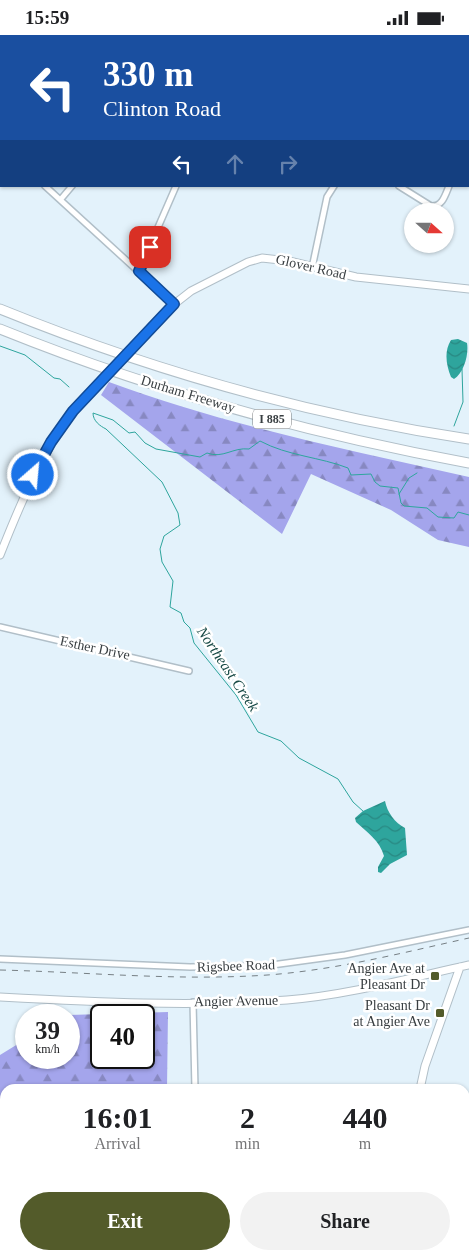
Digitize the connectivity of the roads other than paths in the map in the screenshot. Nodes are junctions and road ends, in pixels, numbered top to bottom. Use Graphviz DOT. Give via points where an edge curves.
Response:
graph roads {
  1 [pos="46,187"];
  2 [pos="71,187"];
  3 [pos="176,187"];
  4 [pos="333,187"];
  5 [pos="401,187"];
  6 [pos="449,187"];
  7 [pos="61,199"];
  8 [pos="312,267"];
  9 [pos="139,271"];
  10 [pos="469,289"];
  11 [pos="174,304"];
  12 [pos="0,309"];
  13 [pos="0,329"];
  14 [pos="399,429"];
  15 [pos="469,439"];
  16 [pos="469,443"];
  17 [pos="469,463"];
  18 [pos="0,555"];
  19 [pos="0,627"];
  20 [pos="189,671"];
  21 [pos="469,931"];
  22 [pos="0,959"];
  23 [pos="469,965"];
  24 [pos="460,967"];
  25 [pos="0,997"];
  26 [pos="194,1002"];
  27 [pos="195,1084"];
  28 [pos="421,1084"];
  1 -- 7 [label="street"];
  2 -- 7 [label="street"];
  3 -- 9 [label="street"];
  4 -- 8 [label="street" via="327,197"];
  5 -- 6 [label="street" via="437,207"];
  7 -- 9 [label="street"];
  8 -- 10 [label="street, Glover Road" via="356,277"];
  8 -- 11 [label="street, Glover Road" via="274,258 257,259 204,284"];
  9 -- 11 [label="street"];
  11 -- 18 [label="street, Glover Road, bridge" via="65,421 44,453"];
  12 -- 14 [label="highway, Durham Freeway / I 885" via="154,365"];
  13 -- 17 [label="highway, Durham Freeway / I 885" via="157,385 243,411 354,440"];
  14 -- 15 [label="highway, Durham Freeway"];
  14 -- 16 [label="highway, I 885"];
  19 -- 20 [label="street, Esther Drive"];
  21 -- 22 [label="street, Rigsbee Road" via="336,957 272,965 190,967"];
  23 -- 24 [label="street, Angier Avenue"];
  24 -- 26 [label="street, Angier Avenue" via="300,998"];
  24 -- 28 [label="street"];
  25 -- 26 [label="street, Angier Avenue"];
  26 -- 27 [label="street"];
}
